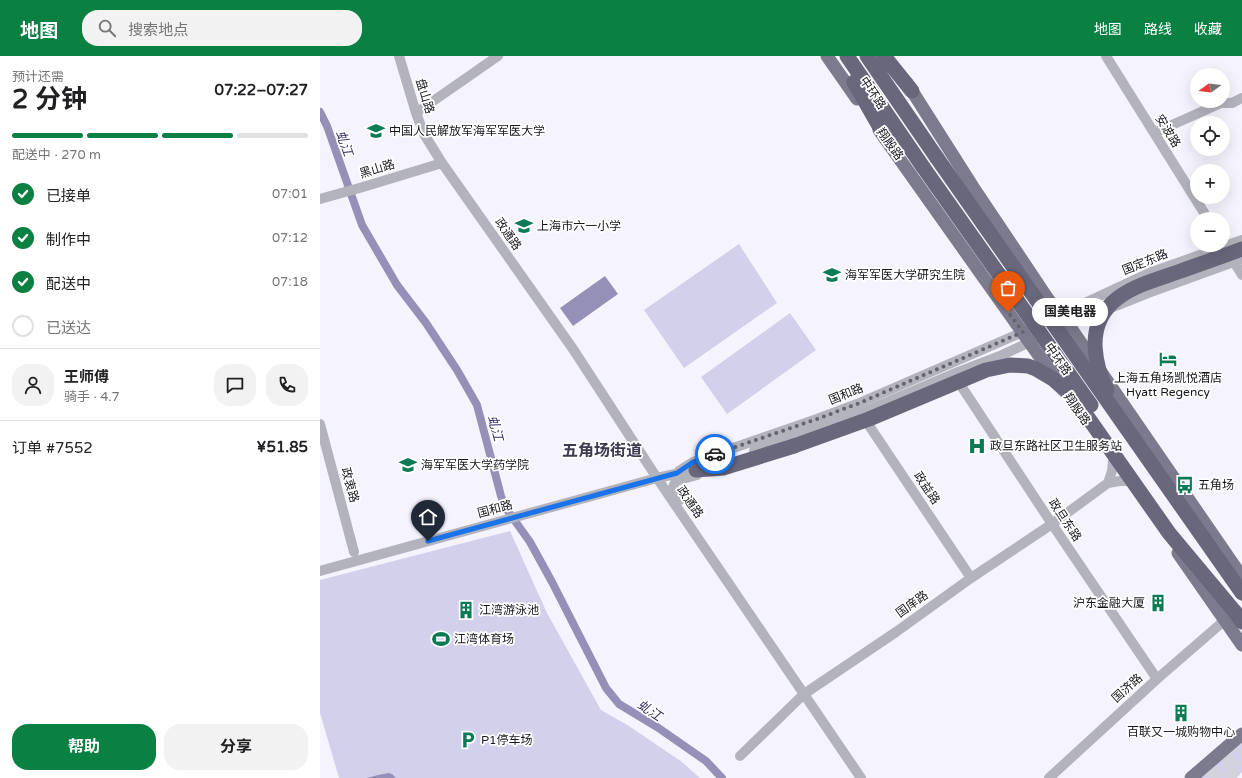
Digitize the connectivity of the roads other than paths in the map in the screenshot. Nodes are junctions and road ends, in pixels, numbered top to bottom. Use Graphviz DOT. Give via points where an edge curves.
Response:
graph roads {
  1 [pos="399,56"];
  2 [pos="498,56"];
  3 [pos="827,56"];
  4 [pos="838,56"];
  5 [pos="848,56"];
  6 [pos="867,56"];
  7 [pos="884,56"];
  8 [pos="891,56"];
  9 [pos="1106,56"];
  10 [pos="912,91"];
  11 [pos="1242,98"];
  12 [pos="416,113"];
  13 [pos="1154,134"];
  14 [pos="886,138"];
  15 [pos="442,163"];
  16 [pos="320,199"];
  17 [pos="1204,212"];
  18 [pos="1242,240"];
  19 [pos="1230,243"];
  20 [pos="1230,250"];
  21 [pos="1205,252"];
  22 [pos="1239,257"];
  23 [pos="1242,275"];
  24 [pos="1061,321"];
  25 [pos="1026,337"];
  26 [pos="953,374"];
  27 [pos="861,413"];
  28 [pos="320,424"];
  29 [pos="1113,461"];
  30 [pos="723,468"];
  31 [pos="696,470"];
  32 [pos="677,473"];
  33 [pos="657,478"];
  34 [pos="1127,481"];
  35 [pos="1108,484"];
  36 [pos="1052,524"];
  37 [pos="354,552"];
  38 [pos="710,554"];
  39 [pos="320,570"];
  40 [pos="1242,577"];
  41 [pos="971,578"];
  42 [pos="1242,588"];
  43 [pos="1242,593"];
  44 [pos="1234,618"];
  45 [pos="1242,645"];
  46 [pos="1157,678"];
  47 [pos="804,694"];
  48 [pos="1242,734"];
  49 [pos="740,756"];
  50 [pos="861,778"];
  51 [pos="1049,778"];
  52 [pos="1191,778"];
  1 -- 12 [label="street, 盘山路"];
  2 -- 12 [label="street"];
  3 -- 14 [label="main road, 翔殷路"];
  4 -- 14 [label="highway"];
  5 -- 44 [label="highway, 中环路, bridge"];
  6 -- 43 [label="highway, 中环路, bridge"];
  7 -- 10 [label="highway"];
  8 -- 10 [label="main road"];
  9 -- 13 [label="street, 安波路"];
  10 -- 24 [label="main road"];
  11 -- 13 [label="street" via="1232,103 1221,103"];
  12 -- 15 [label="street, 盘山路" via="424,134"];
  13 -- 17 [label="street, 安波路"];
  14 -- 25 [label="main road, 翔殷路"];
  15 -- 16 [label="street, 黑山路"];
  15 -- 33 [label="street, 政通路" via="573,349"];
  18 -- 19 [label="street, 国定东路"];
  20 -- 22 [label="street"];
  21 -- 24 [label="street, 国定东路" via="1149,273"];
  22 -- 23 [label="street"];
  22 -- 24 [label="street" via="1148,293"];
  22 -- 43 [label="highway, bridge" via="1149,281 1125,292 1102,315 1095,342 1100,374 1110,396"];
  24 -- 25 [label="street"];
  24 -- 40 [label="main road"];
  24 -- 42 [label="main road" via="1126,424"];
  25 -- 26 [label="street, 国和路" via="1000,356"];
  25 -- 29 [label="main road, 翔殷路"];
  25 -- 32 [label="street, 国和路" via="857,404 693,462"];
  26 -- 27 [label="street, 国和路"];
  26 -- 36 [label="street, 政旦东路"];
  27 -- 31 [label="street, 国和路"];
  27 -- 41 [label="street, 政益路"];
  28 -- 37 [label="street, 政衷路"];
  29 -- 34 [label="main road, 翔殷路"];
  29 -- 35 [label="street"];
  30 -- 31 [label="highway"];
  30 -- 38 [label="street" via="676,481 673,486 673,490 707,543"];
  30 -- 44 [label="highway, bridge" via="869,419 986,370 1010,365 1028,366 1053,379 1075,399 1169,533"];
  31 -- 32 [label="street, 国和路"];
  32 -- 33 [label="street, 国和路"];
  33 -- 38 [label="street, 政通路"];
  33 -- 39 [label="street, 国和路"];
  34 -- 35 [label="street, 国庠路"];
  34 -- 44 [label="main road, 翔殷路"];
  35 -- 36 [label="street, 国庠路"];
  36 -- 41 [label="street, 国庠路"];
  36 -- 46 [label="street, 政旦东路"];
  38 -- 47 [label="street, 政通路"];
  41 -- 47 [label="street, 国庠路"];
  44 -- 45 [label="main road, 翔殷路"];
  44 -- 46 [label="street, 国济路"];
  46 -- 51 [label="street, 国济路"];
  47 -- 49 [label="street, 国庠路"];
  47 -- 50 [label="street, 政通路"];
  48 -- 52 [label="main road"];
}
